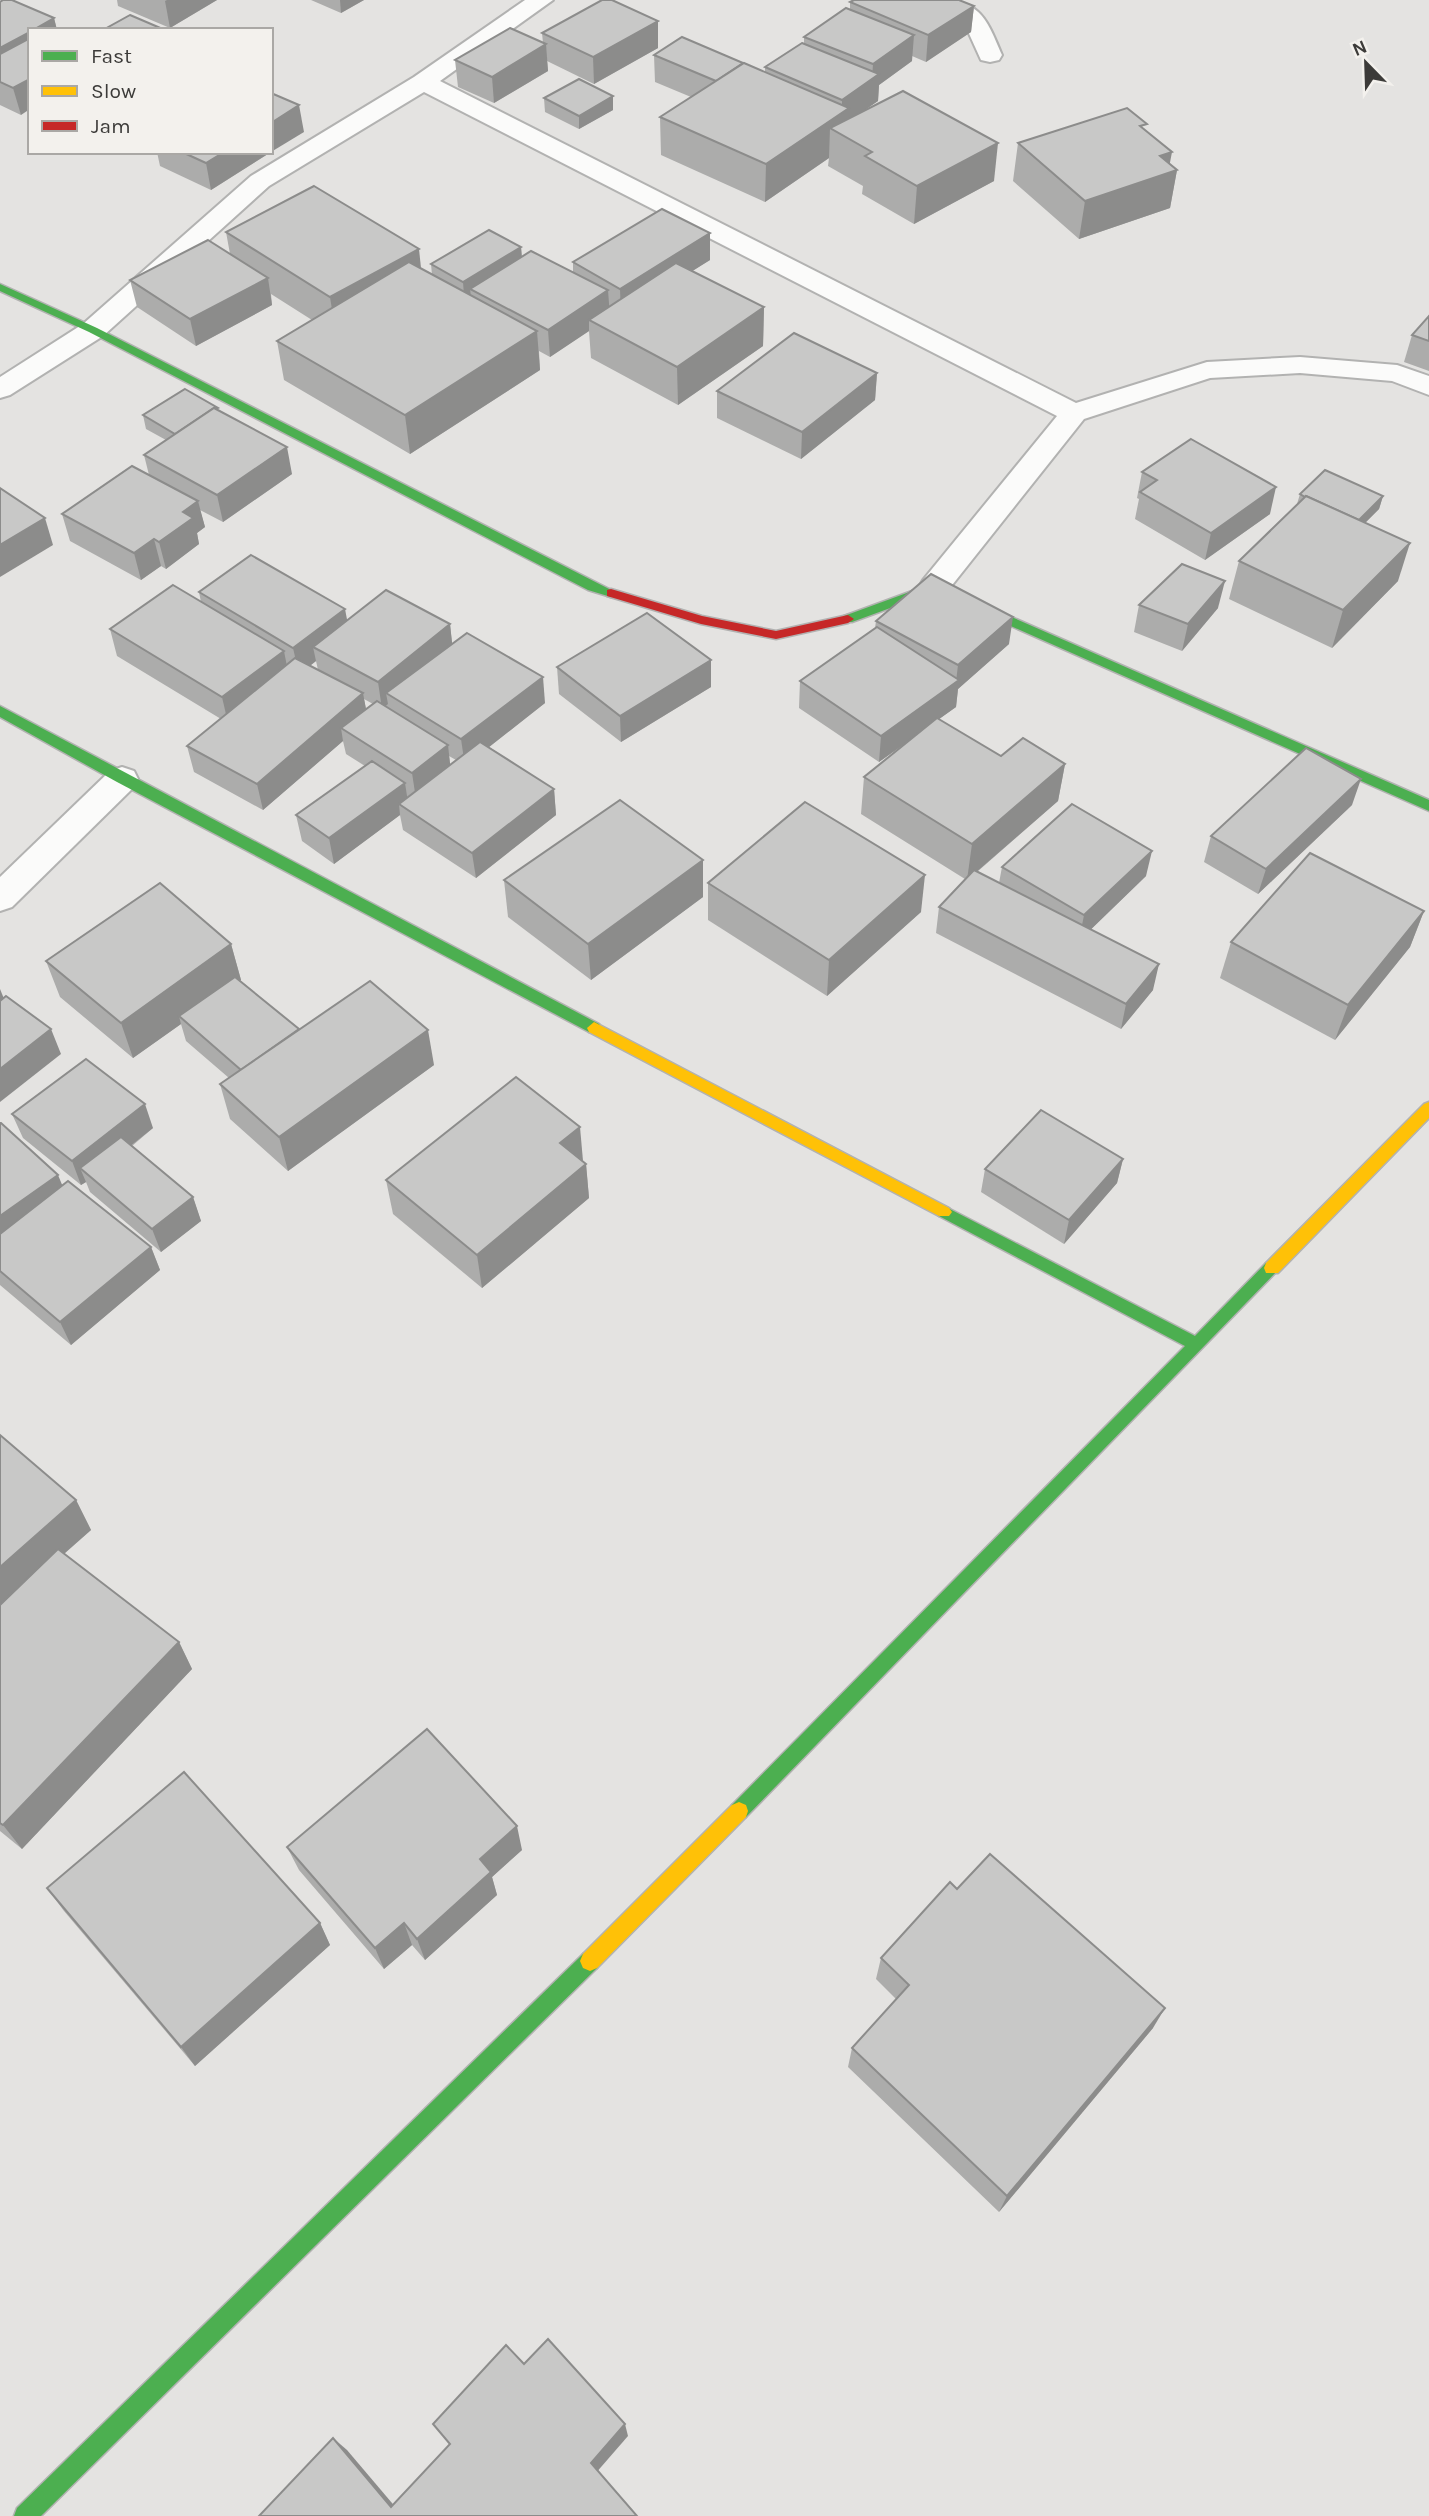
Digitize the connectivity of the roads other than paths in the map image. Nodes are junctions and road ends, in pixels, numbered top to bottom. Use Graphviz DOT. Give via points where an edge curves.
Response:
graph roads {
  1 [pos="541,0"];
  2 [pos="945,0"];
  3 [pos="990,55"];
  4 [pos="423,82"];
  5 [pos="0,287"];
  6 [pos="93,330"];
  7 [pos="1429,386"];
  8 [pos="0,389"];
  9 [pos="1074,413"];
  10 [pos="934,587"];
  11 [pos="0,711"];
  12 [pos="122,779"];
  13 [pos="1429,806"];
  14 [pos="0,898"];
  15 [pos="1429,1108"];
  16 [pos="1195,1344"];
  17 [pos="25,2516"];
  1 -- 4 [label="street"];
  2 -- 3 [label="street" via="976,23"];
  4 -- 6 [label="street" via="260,181"];
  4 -- 9 [label="street"];
  5 -- 6 [label="street"];
  6 -- 8 [label="street"];
  6 -- 10 [label="street" via="592,587 701,620 776,635 835,624"];
  7 -- 9 [label="street" via="1397,373 1300,365 1207,370"];
  9 -- 10 [label="street"];
  10 -- 13 [label="street"];
  11 -- 12 [label="street"];
  12 -- 14 [label="street"];
  12 -- 16 [label="street"];
  15 -- 16 [label="street"];
  16 -- 17 [label="street" via="654,1897"];
}
